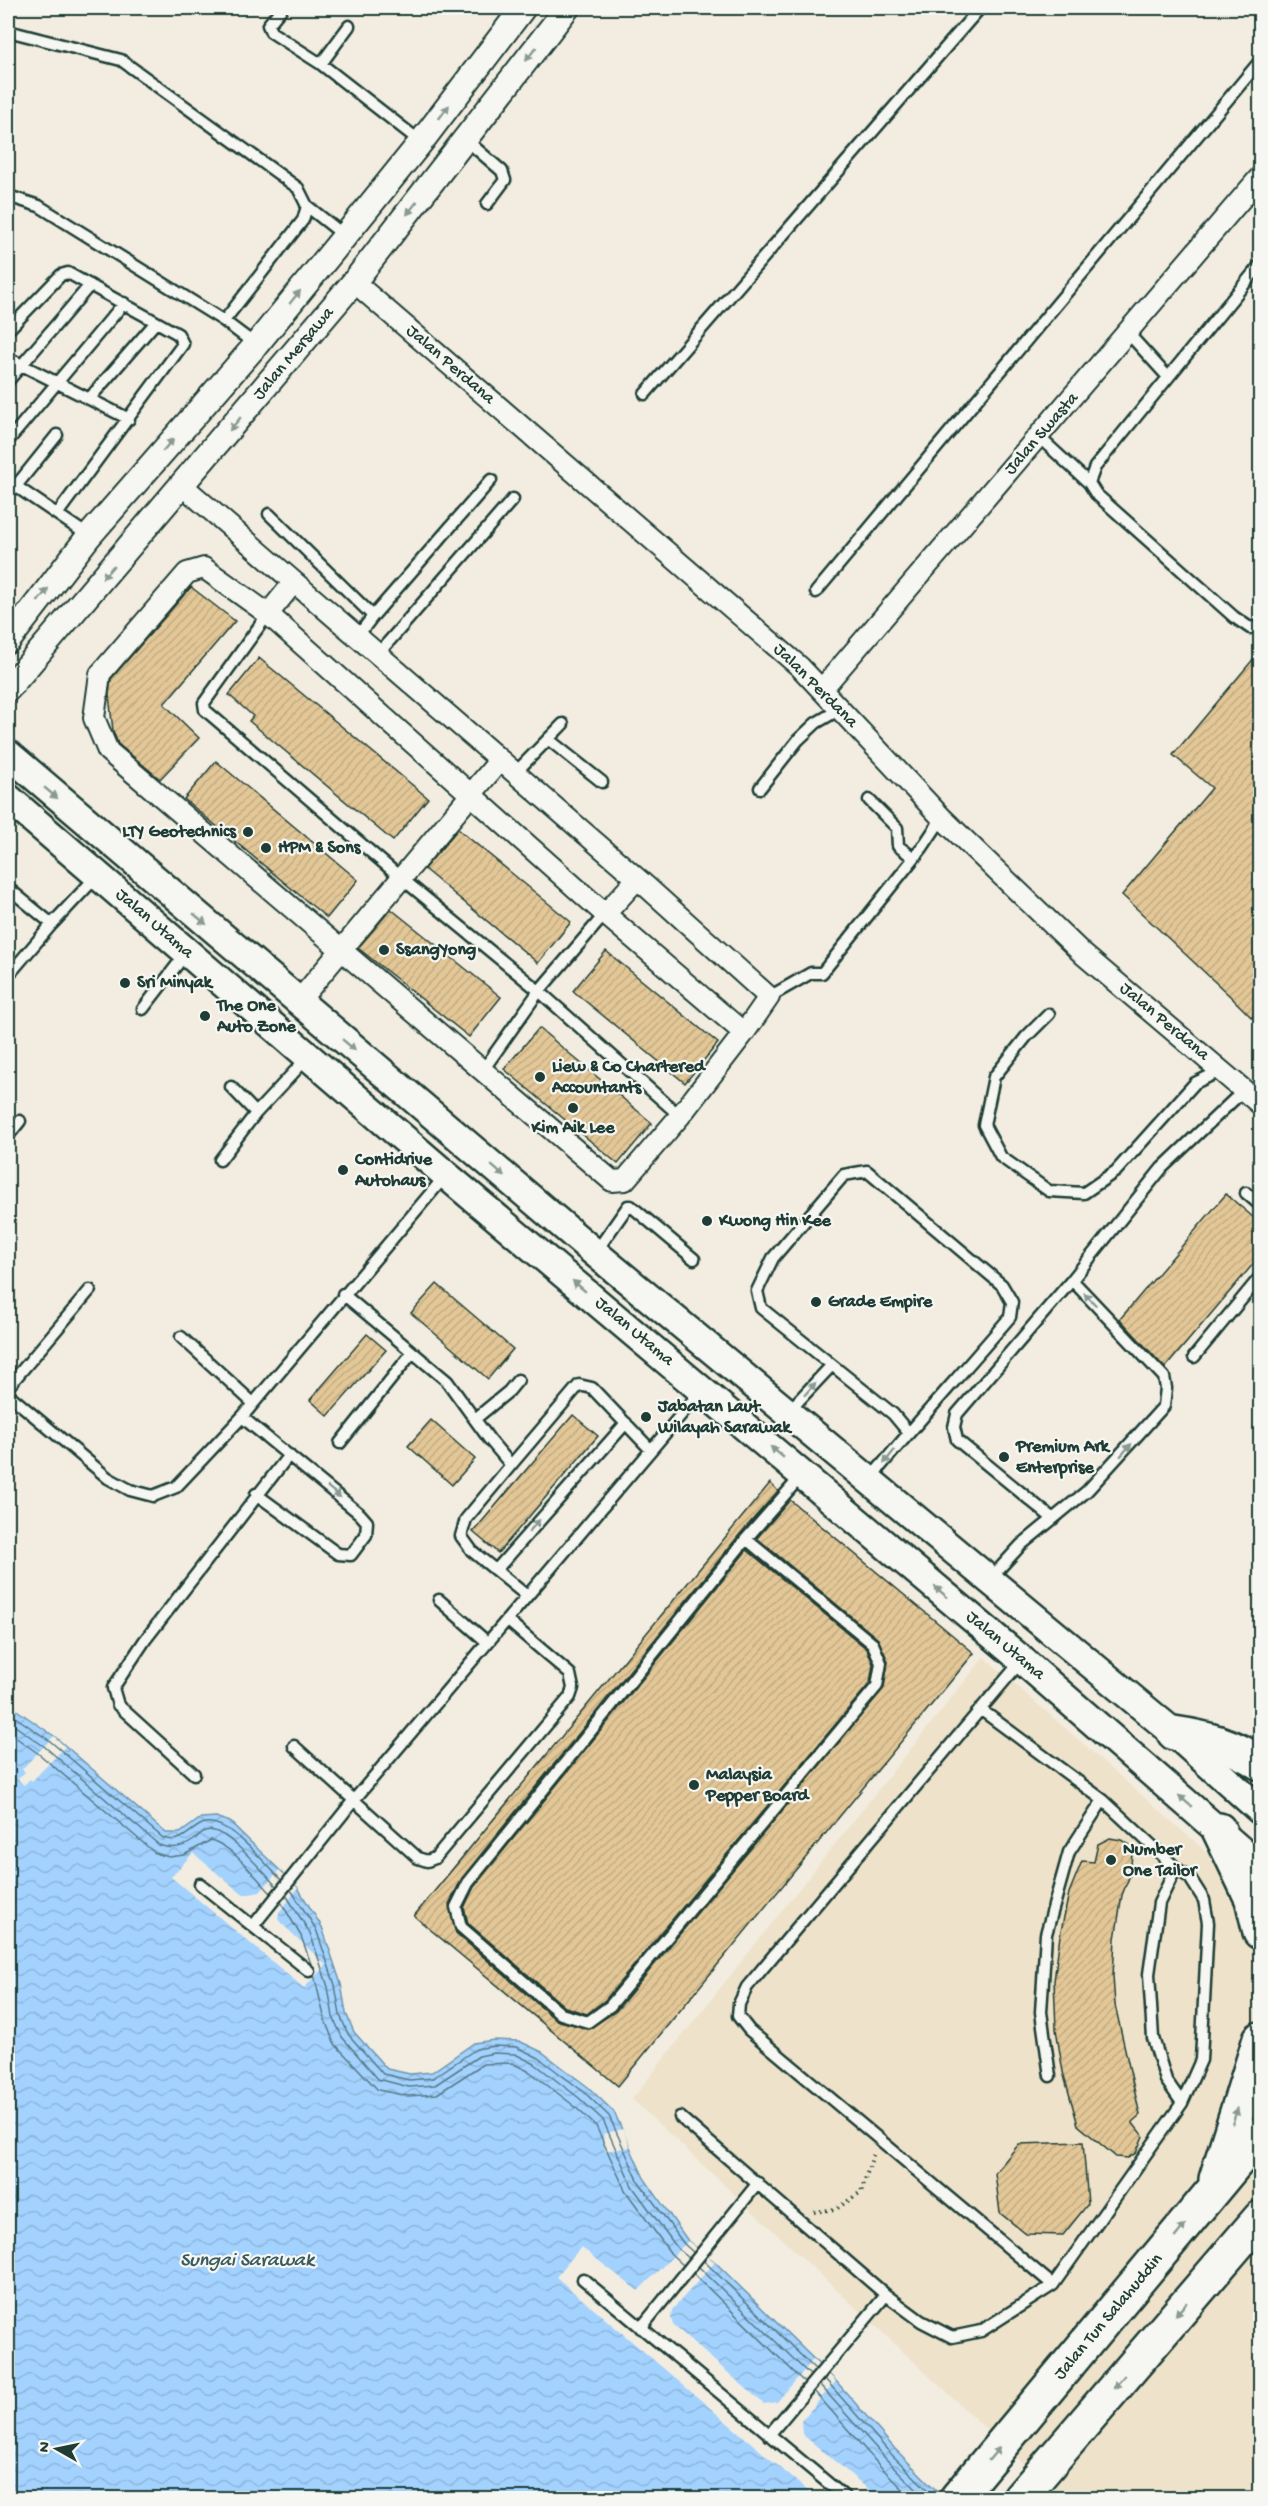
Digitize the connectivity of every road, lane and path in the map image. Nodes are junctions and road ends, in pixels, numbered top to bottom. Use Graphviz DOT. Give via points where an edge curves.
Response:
graph roads {
  1 [pos="282,8"];
  2 [pos="523,8"];
  3 [pos="567,8"];
  4 [pos="980,8"];
  5 [pos="349,26"];
  6 [pos="8,31"];
  7 [pos="1260,61"];
  8 [pos="321,64"];
  9 [pos="465,139"];
  10 [pos="421,142"];
  11 [pos="1260,177"];
  12 [pos="8,196"];
  13 [pos="487,204"];
  14 [pos="307,206"];
  15 [pos="345,237"];
  16 [pos="1260,265"];
  17 [pos="354,282"];
  18 [pos="90,285"];
  19 [pos="124,303"];
  20 [pos="224,321"];
  21 [pos="156,322"];
  22 [pos="8,330"];
  23 [pos="1128,333"];
  24 [pos="256,345"];
  25 [pos="8,358"];
  26 [pos="20,364"];
  27 [pos="1167,376"];
  28 [pos="8,381"];
  29 [pos="55,382"];
  30 [pos="645,394"];
  31 [pos="89,399"];
  32 [pos="129,419"];
  33 [pos="57,435"];
  34 [pos="1039,437"];
  35 [pos="8,441"];
  36 [pos="491,480"];
  37 [pos="1089,483"];
  38 [pos="12,484"];
  39 [pos="183,486"];
  40 [pos="513,499"];
  41 [pos="58,513"];
  42 [pos="269,514"];
  43 [pos="89,536"];
  44 [pos="294,582"];
  45 [pos="816,592"];
  46 [pos="268,614"];
  47 [pos="374,616"];
  48 [pos="1260,626"];
  49 [pos="357,637"];
  50 [pos="8,641"];
  51 [pos="378,654"];
  52 [pos="8,689"];
  53 [pos="822,689"];
  54 [pos="840,709"];
  55 [pos="563,724"];
  56 [pos="548,739"];
  57 [pos="8,754"];
  58 [pos="499,761"];
  59 [pos="514,774"];
  60 [pos="602,782"];
  61 [pos="760,788"];
  62 [pos="472,796"];
  63 [pos="8,798"];
  64 [pos="869,800"];
  65 [pos="942,818"];
  66 [pos="914,858"];
  67 [pos="98,875"];
  68 [pos="400,877"];
  69 [pos="637,879"];
  70 [pos="8,888"];
  71 [pos="605,914"];
  72 [pos="52,924"];
  73 [pos="341,949"];
  74 [pos="187,952"];
  75 [pos="8,972"];
  76 [pos="539,991"];
  77 [pos="770,997"];
  78 [pos="298,1002"];
  79 [pos="143,1009"];
  80 [pos="1049,1014"];
  81 [pos="744,1033"];
  82 [pos="309,1057"];
  83 [pos="483,1070"];
  84 [pos="1222,1070"];
  85 [pos="231,1087"];
  86 [pos="1244,1090"];
  87 [pos="1260,1104"];
  88 [pos="256,1113"];
  89 [pos="680,1116"];
  90 [pos="20,1120"];
  91 [pos="8,1136"];
  92 [pos="220,1160"];
  93 [pos="446,1175"];
  94 [pos="1246,1194"];
  95 [pos="1260,1205"];
  96 [pos="595,1253"];
  97 [pos="693,1259"];
  98 [pos="1260,1277"];
  99 [pos="1072,1280"];
  100 [pos="90,1290"];
  101 [pos="344,1294"];
  102 [pos="181,1337"];
  103 [pos="412,1353"];
  104 [pos="1194,1357"];
  105 [pos="832,1365"];
  106 [pos="518,1380"];
  107 [pos="8,1387"];
  108 [pos="702,1389"];
  109 [pos="8,1394"];
  110 [pos="253,1403"];
  111 [pos="787,1413"];
  112 [pos="242,1417"];
  113 [pos="475,1419"];
  114 [pos="626,1424"];
  115 [pos="908,1432"];
  116 [pos="340,1443"];
  117 [pos="650,1449"];
  118 [pos="289,1455"];
  119 [pos="511,1465"];
  120 [pos="803,1474"];
  121 [pos="868,1481"];
  122 [pos="256,1494"];
  123 [pos="1052,1518"];
  124 [pos="746,1539"];
  125 [pos="496,1570"];
  126 [pos="989,1580"];
  127 [pos="527,1596"];
  128 [pos="439,1600"];
  129 [pos="507,1620"];
  130 [pos="487,1642"];
  131 [pos="1022,1660"];
  132 [pos="980,1709"];
  133 [pos="1174,1733"];
  134 [pos="294,1746"];
  135 [pos="1260,1763"];
  136 [pos="194,1774"];
  137 [pos="354,1800"];
  138 [pos="1103,1800"];
  139 [pos="1260,1810"];
  140 [pos="1219,1830"];
  141 [pos="1260,1867"];
  142 [pos="1176,1868"];
  143 [pos="201,1884"];
  144 [pos="253,1926"];
  145 [pos="1260,1932"];
  146 [pos="309,1971"];
  147 [pos="1260,2039"];
  148 [pos="1050,2076"];
  149 [pos="1182,2103"];
  150 [pos="680,2117"];
  151 [pos="1260,2134"];
  152 [pos="879,2137"];
  153 [pos="758,2183"];
  154 [pos="1212,2192"];
  155 [pos="795,2215"];
  156 [pos="1260,2218"];
  157 [pos="583,2279"];
  158 [pos="1053,2285"];
  159 [pos="886,2295"];
  160 [pos="641,2328"];
  161 [pos="769,2434"];
  162 [pos="846,2499"];
  163 [pos="957,2499"];
  164 [pos="1020,2499"];
  1 -- 8 [label="lane" via="268,25 271,32"];
  10 -- 2 [label="street, Jalan Mersawa, one-way"];
  3 -- 9 [label="street, Jalan Mersawa, one-way"];
  4 -- 30 [label="lane"];
  5 -- 8 [label="lane"];
  6 -- 14 [label="lane" via="121,60 298,188"];
  7 -- 45 [label="lane"];
  8 -- 10 [label="lane"];
  9 -- 13 [label="lane" via="502,171 505,180"];
  9 -- 17 [label="street, Jalan Mersawa, one-way"];
  10 -- 15 [label="street, Jalan Mersawa"];
  11 -- 23 [label="street, Jalan Swasta"];
  12 -- 20 [label="lane" via="39,206"];
  14 -- 15 [label="lane"];
  14 -- 20 [label="lane" via="303,220"];
  24 -- 15 [label="street, Jalan Mersawa, one-way"];
  16 -- 27 [label="lane"];
  17 -- 39 [label="street, Jalan Mersawa, one-way"];
  17 -- 53 [label="street, Jalan Perdana"];
  18 -- 19 [label="lane"];
  18 -- 22 [label="lane" via="68,273 61,274"];
  18 -- 26 [label="lane"];
  19 -- 21 [label="lane"];
  19 -- 29 [label="lane"];
  20 -- 24 [label="lane"];
  21 -- 31 [label="lane"];
  21 -- 32 [label="lane" via="178,334 183,344"];
  23 -- 27 [label="lane"];
  23 -- 34 [label="street, Jalan Swasta"];
  43 -- 24 [label="street, Jalan Mersawa, one-way"];
  25 -- 26 [label="lane"];
  26 -- 28 [label="lane"];
  26 -- 29 [label="lane"];
  27 -- 37 [label="lane" via="1095,467"];
  29 -- 31 [label="lane"];
  29 -- 35 [label="lane"];
  31 -- 32 [label="lane"];
  32 -- 41 [label="lane"];
  33 -- 38 [label="lane"];
  34 -- 37 [label="lane"];
  34 -- 53 [label="street, Jalan Swasta"];
  36 -- 47 [label="lane"];
  37 -- 48 [label="lane" via="1096,494 1234,617 1250,628"];
  38 -- 41 [label="lane"];
  39 -- 44 [label="street"];
  39 -- 52 [label="street, Jalan Mersawa, one-way"];
  40 -- 51 [label="lane"];
  41 -- 43 [label="lane"];
  42 -- 47 [label="lane"];
  50 -- 43 [label="street, Jalan Mersawa, one-way"];
  44 -- 46 [label="street"];
  44 -- 49 [label="street"];
  46 -- 62 [label="street"];
  46 -- 68 [label="lane" via="204,703 206,710"];
  46 -- 73 [label="street" via="204,568 187,573 100,674 94,718 108,751"];
  47 -- 49 [label="lane"];
  49 -- 51 [label="street"];
  51 -- 58 [label="street"];
  53 -- 54 [label="street, Jalan Perdana"];
  54 -- 61 [label="lane" via="798,740"];
  54 -- 65 [label="street, Jalan Perdana"];
  55 -- 56 [label="lane"];
  56 -- 59 [label="lane"];
  56 -- 60 [label="lane"];
  57 -- 78 [label="main road, Jalan Utama, one-way"];
  58 -- 59 [label="street"];
  58 -- 62 [label="street"];
  59 -- 69 [label="street"];
  62 -- 68 [label="street"];
  62 -- 71 [label="street"];
  63 -- 67 [label="main road, Jalan Utama"];
  64 -- 66 [label="lane" via="897,828 898,846"];
  65 -- 66 [label="lane"];
  65 -- 84 [label="street, Jalan Perdana" via="1084,955"];
  66 -- 77 [label="lane" via="822,973 810,973"];
  67 -- 72 [label="lane"];
  67 -- 74 [label="main road, Jalan Utama"];
  68 -- 73 [label="street"];
  68 -- 76 [label="lane"];
  69 -- 71 [label="street"];
  69 -- 77 [label="street"];
  70 -- 72 [label="lane"];
  71 -- 76 [label="lane"];
  71 -- 81 [label="street"];
  72 -- 75 [label="lane"];
  73 -- 78 [label="street"];
  73 -- 83 [label="street"];
  74 -- 79 [label="lane"];
  74 -- 82 [label="main road, Jalan Utama"];
  76 -- 83 [label="lane"];
  76 -- 89 [label="lane"];
  77 -- 81 [label="street"];
  78 -- 96 [label="main road, Jalan Utama, one-way"];
  80 -- 84 [label="lane" via="994,1077 984,1125 1001,1157 1049,1191 1084,1193 1116,1171 1195,1083"];
  81 -- 89 [label="street"];
  82 -- 88 [label="lane"];
  82 -- 93 [label="main road, Jalan Utama"];
  83 -- 89 [label="street" via="612,1181 625,1180"];
  84 -- 86 [label="street, Jalan Perdana"];
  85 -- 88 [label="lane"];
  86 -- 87 [label="street, Jalan Perdana"];
  86 -- 99 [label="lane" via="1162,1168"];
  88 -- 92 [label="lane"];
  90 -- 91 [label="lane"];
  93 -- 101 [label="lane"];
  108 -- 93 [label="main road, Jalan Utama, one-way"];
  94 -- 95 [label="lane"];
  96 -- 97 [label="lane" via="631,1206"];
  96 -- 111 [label="main road, Jalan Utama"];
  98 -- 104 [label="lane"];
  123 -- 99 [label="lane, one-way" via="1088,1491 1164,1406 1166,1388 1164,1377"];
  99 -- 123 [label="lane" via="957,1414 954,1427 957,1440"];
  100 -- 107 [label="lane"];
  101 -- 103 [label="lane"];
  101 -- 110 [label="lane"];
  102 -- 110 [label="lane"];
  103 -- 113 [label="lane" via="447,1381"];
  103 -- 116 [label="lane"];
  111 -- 105 [label="lane, one-way"];
  105 -- 115 [label="lane" via="893,1414"];
  105 -- 115 [label="lane" via="761,1308 757,1291 772,1258 844,1175 867,1171 1002,1285 1012,1302 1010,1317"];
  106 -- 113 [label="lane"];
  108 -- 117 [label="lane"];
  120 -- 108 [label="main road, Jalan Utama, one-way"];
  109 -- 112 [label="lane" via="108,1478 153,1496 176,1487"];
  110 -- 112 [label="lane"];
  111 -- 121 [label="main road, Jalan Utama"];
  112 -- 118 [label="lane"];
  113 -- 119 [label="lane"];
  114 -- 117 [label="lane"];
  114 -- 119 [label="lane" via="592,1388 579,1385"];
  125 -- 114 [label="lane, one-way"];
  115 -- 121 [label="lane, one-way"];
  117 -- 127 [label="lane"];
  118 -- 122 [label="lane"];
  118 -- 122 [label="lane, one-way" via="367,1522 366,1535 351,1555 338,1554"];
  119 -- 125 [label="lane" via="466,1519 461,1536 472,1551"];
  120 -- 124 [label="lane"];
  131 -- 120 [label="main road, Jalan Utama, one-way"];
  121 -- 126 [label="main road, Jalan Utama"];
  122 -- 136 [label="lane" via="144,1640 113,1688 118,1705"];
  123 -- 126 [label="lane"];
  124 -- 124 [label="lane" via="873,1644 881,1663 877,1686 610,2006 588,2022 561,2014 461,1927 456,1907 468,1883"];
  125 -- 127 [label="lane"];
  126 -- 133 [label="main road, Jalan Utama"];
  127 -- 129 [label="lane"];
  128 -- 130 [label="lane"];
  129 -- 130 [label="lane"];
  129 -- 137 [label="lane" via="570,1674 573,1688 570,1697 435,1858 418,1858"];
  130 -- 137 [label="lane"];
  131 -- 132 [label="lane"];
  140 -- 131 [label="main road, Jalan Utama, one-way"];
  132 -- 138 [label="lane"];
  132 -- 152 [label="lane" via="747,1987 739,2004 738,2016 748,2030"];
  133 -- 135 [label="highway" via="1238,1748"];
  133 -- 139 [label="main road, Jalan Utama"];
  134 -- 137 [label="lane"];
  137 -- 144 [label="lane"];
  138 -- 142 [label="lane"];
  138 -- 148 [label="lane" via="1069,1852 1046,1934 1041,2012"];
  140 -- 141 [label="main road, Jalan Utama"];
  140 -- 145 [label="highway" via="1252,1899"];
  142 -- 149 [label="lane" via="1159,1903 1149,1974 1153,2038 1166,2079"];
  142 -- 149 [label="lane" via="1190,1878 1204,1900 1208,1923 1201,2060"];
  143 -- 144 [label="lane"];
  144 -- 146 [label="lane"];
  154 -- 147 [label="highway, one-way"];
  149 -- 158 [label="lane"];
  150 -- 153 [label="lane"];
  151 -- 154 [label="highway, Jalan Tun Salahuddin"];
  152 -- 155 [label="path" via="861,2192 836,2209"];
  152 -- 158 [label="lane"];
  153 -- 155 [label="lane"];
  153 -- 160 [label="lane"];
  163 -- 154 [label="highway, Jalan Tun Salahuddin, one-way"];
  155 -- 159 [label="lane"];
  156 -- 164 [label="highway, one-way"];
  157 -- 160 [label="lane"];
  158 -- 159 [label="lane" via="981,2331 952,2337 921,2321"];
  159 -- 161 [label="lane"];
  160 -- 161 [label="lane"];
  161 -- 162 [label="lane"];
}
